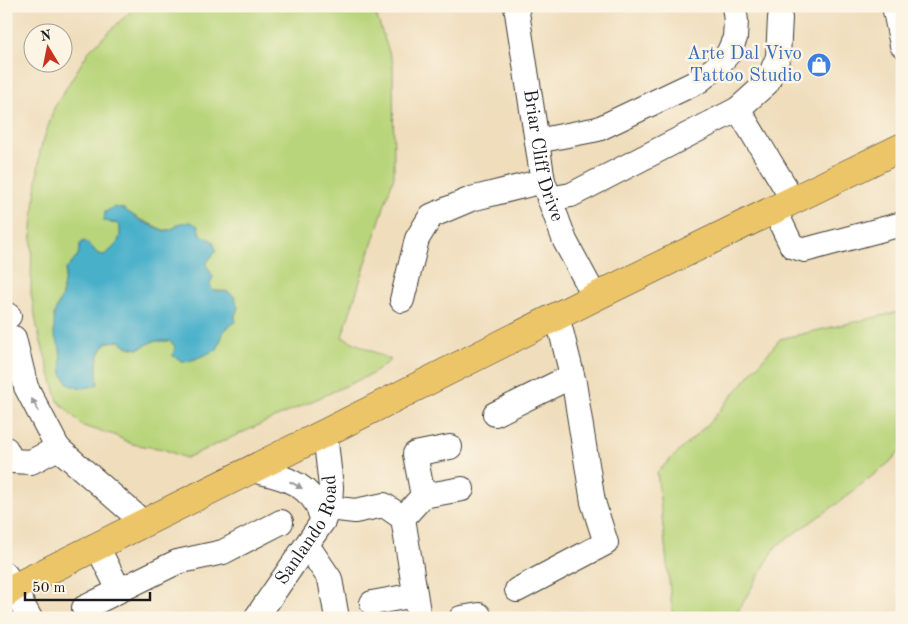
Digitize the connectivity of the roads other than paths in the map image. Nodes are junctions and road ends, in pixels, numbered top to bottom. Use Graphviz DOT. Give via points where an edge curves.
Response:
graph roads {
  1 [pos="516,6"];
  2 [pos="734,6"];
  3 [pos="894,6"];
  4 [pos="780,18"];
  5 [pos="902,45"];
  6 [pos="738,110"];
  7 [pos="537,141"];
  8 [pos="902,147"];
  9 [pos="546,190"];
  10 [pos="783,205"];
  11 [pos="902,224"];
  12 [pos="594,297"];
  13 [pos="402,300"];
  14 [pos="557,315"];
  15 [pos="10,323"];
  16 [pos="572,376"];
  17 [pos="495,414"];
  18 [pos="325,433"];
  19 [pos="450,447"];
  20 [pos="58,448"];
  21 [pos="6,449"];
  22 [pos="251,470"];
  23 [pos="462,489"];
  24 [pos="423,496"];
  25 [pos="326,515"];
  26 [pos="403,518"];
  27 [pos="281,522"];
  28 [pos="144,523"];
  29 [pos="307,545"];
  30 [pos="98,546"];
  31 [pos="8,586"];
  32 [pos="119,590"];
  33 [pos="517,590"];
  34 [pos="416,595"];
  35 [pos="372,603"];
  36 [pos="84,608"];
  37 [pos="30,618"];
  38 [pos="256,618"];
  39 [pos="338,618"];
  40 [pos="419,618"];
  1 -- 7 [label="street, Briar Cliff Drive"];
  2 -- 7 [label="street" via="735,38 728,54 699,81 598,129"];
  3 -- 5 [label="street"];
  4 -- 6 [label="street" via="778,57 767,83"];
  6 -- 9 [label="street" via="571,195"];
  6 -- 10 [label="street"];
  7 -- 9 [label="street, Briar Cliff Drive"];
  8 -- 10 [label="main road"];
  9 -- 12 [label="street, Briar Cliff Drive"];
  9 -- 13 [label="street" via="471,199 430,216 417,239"];
  10 -- 11 [label="street" via="792,246 805,250"];
  10 -- 12 [label="main road"];
  12 -- 14 [label="main road"];
  14 -- 16 [label="street"];
  14 -- 18 [label="main road"];
  20 -- 15 [label="street, one-way" via="26,387"];
  16 -- 17 [label="street"];
  16 -- 33 [label="street" via="593,502 606,543"];
  18 -- 22 [label="main road"];
  18 -- 25 [label="street, Sanlando Road" via="331,487"];
  19 -- 24 [label="street" via="416,454"];
  20 -- 21 [label="street" via="31,462 12,461"];
  20 -- 28 [label="street"];
  22 -- 25 [label="street, one-way" via="282,477 302,488"];
  22 -- 28 [label="main road"];
  23 -- 24 [label="street"];
  24 -- 26 [label="street"];
  25 -- 26 [label="street" via="384,505"];
  25 -- 29 [label="street, Sanlando Road"];
  26 -- 34 [label="street"];
  27 -- 32 [label="street" via="224,552 177,562"];
  28 -- 30 [label="main road"];
  29 -- 38 [label="street, Sanlando Road"];
  29 -- 39 [label="street" via="330,579"];
  30 -- 31 [label="main road"];
  30 -- 32 [label="street"];
  31 -- 37 [label="street"];
  32 -- 36 [label="street"];
  34 -- 35 [label="street"];
  34 -- 40 [label="street"];
}
